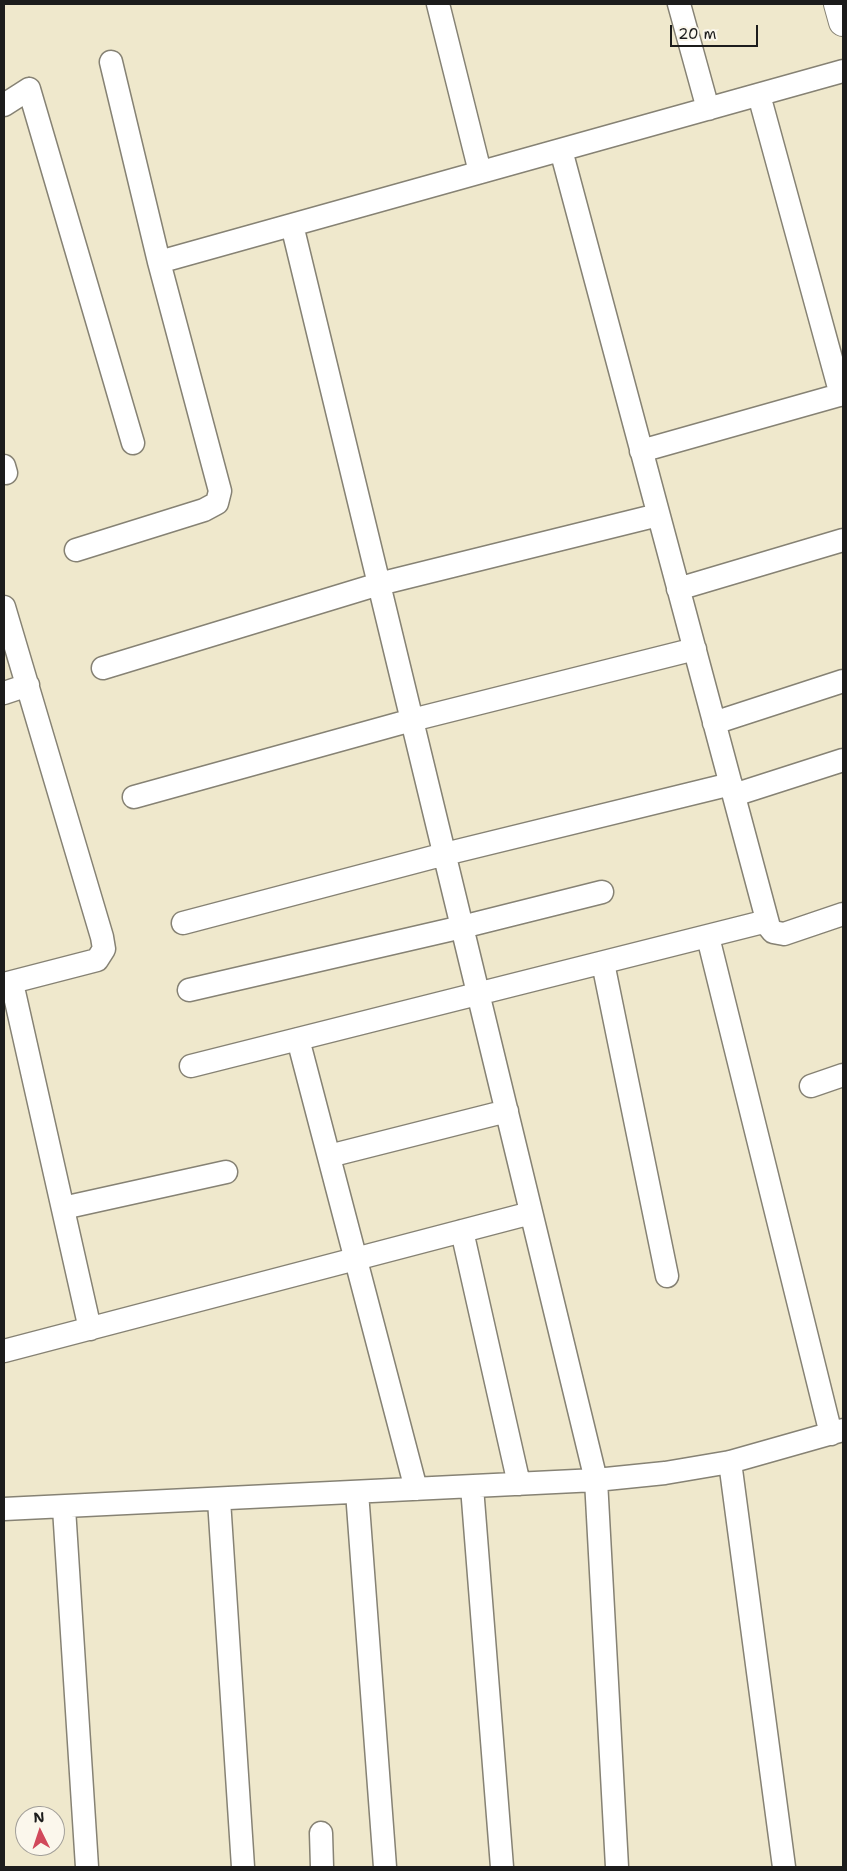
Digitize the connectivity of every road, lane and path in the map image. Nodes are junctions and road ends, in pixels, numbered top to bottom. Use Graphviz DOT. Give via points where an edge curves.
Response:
graph roads {
  1 [pos="438,4"];
  2 [pos="679,4"];
  3 [pos="838,4"];
  4 [pos="843,22"];
  5 [pos="111,62"];
  6 [pos="843,71"];
  7 [pos="29,90"];
  8 [pos="4,92"];
  9 [pos="759,95"];
  10 [pos="4,105"];
  11 [pos="708,109"];
  12 [pos="561,150"];
  13 [pos="480,172"];
  14 [pos="292,225"];
  15 [pos="158,262"];
  16 [pos="842,394"];
  17 [pos="133,443"];
  18 [pos="641,451"];
  19 [pos="658,515"];
  20 [pos="843,540"];
  21 [pos="76,550"];
  22 [pos="379,584"];
  23 [pos="678,589"];
  24 [pos="4,607"];
  25 [pos="695,649"];
  26 [pos="103,668"];
  27 [pos="843,681"];
  28 [pos="28,685"];
  29 [pos="4,693"];
  30 [pos="412,720"];
  31 [pos="714,723"];
  32 [pos="843,760"];
  33 [pos="732,790"];
  34 [pos="134,797"];
  35 [pos="445,854"];
  36 [pos="602,892"];
  37 [pos="843,914"];
  38 [pos="767,921"];
  39 [pos="183,923"];
  40 [pos="462,927"];
  41 [pos="708,937"];
  42 [pos="603,963"];
  43 [pos="8,984"];
  44 [pos="190,990"];
  45 [pos="478,994"];
  46 [pos="298,1040"];
  47 [pos="191,1066"];
  48 [pos="843,1075"];
  49 [pos="811,1086"];
  50 [pos="507,1111"];
  51 [pos="329,1156"];
  52 [pos="226,1172"];
  53 [pos="63,1208"];
  54 [pos="531,1213"];
  55 [pos="462,1231"];
  56 [pos="356,1259"];
  57 [pos="667,1276"];
  58 [pos="90,1329"];
  59 [pos="4,1351"];
  60 [pos="837,1432"];
  61 [pos="730,1462"];
  62 [pos="596,1480"];
  63 [pos="519,1484"];
  64 [pos="472,1487"];
  65 [pos="416,1489"];
  66 [pos="357,1492"];
  67 [pos="219,1500"];
  68 [pos="64,1508"];
  69 [pos="4,1509"];
  70 [pos="321,1833"];
  71 [pos="87,1867"];
  72 [pos="243,1867"];
  73 [pos="322,1867"];
  74 [pos="386,1867"];
  75 [pos="502,1867"];
  76 [pos="617,1867"];
  77 [pos="784,1867"];
  1 -- 13 [label="street"];
  2 -- 11 [label="street"];
  3 -- 4 [label="street"];
  5 -- 15 [label="street"];
  6 -- 9 [label="street"];
  7 -- 8 [label="street"];
  7 -- 10 [label="street"];
  7 -- 17 [label="street"];
  9 -- 11 [label="street"];
  9 -- 16 [label="street"];
  11 -- 12 [label="street"];
  12 -- 13 [label="street"];
  12 -- 18 [label="street"];
  13 -- 14 [label="street"];
  14 -- 15 [label="street"];
  14 -- 22 [label="street"];
  15 -- 21 [label="street" via="220,491 217,503 204,510"];
  16 -- 18 [label="street"];
  18 -- 19 [label="street"];
  19 -- 22 [label="street"];
  19 -- 23 [label="street"];
  20 -- 23 [label="street"];
  22 -- 26 [label="street"];
  22 -- 30 [label="street"];
  23 -- 25 [label="street"];
  24 -- 28 [label="street"];
  25 -- 30 [label="street"];
  25 -- 31 [label="street"];
  27 -- 31 [label="street"];
  28 -- 29 [label="street"];
  28 -- 43 [label="street" via="104,949 97,960"];
  30 -- 34 [label="street"];
  30 -- 35 [label="street"];
  31 -- 33 [label="street"];
  32 -- 33 [label="street"];
  33 -- 35 [label="street"];
  33 -- 38 [label="street"];
  35 -- 39 [label="street"];
  35 -- 40 [label="street"];
  36 -- 40 [label="street"];
  37 -- 38 [label="street" via="784,934 773,932"];
  38 -- 41 [label="street"];
  40 -- 44 [label="street"];
  40 -- 45 [label="street"];
  41 -- 42 [label="street"];
  41 -- 60 [label="street"];
  42 -- 45 [label="street"];
  42 -- 57 [label="street"];
  43 -- 53 [label="street"];
  45 -- 46 [label="street"];
  45 -- 50 [label="street"];
  46 -- 47 [label="street"];
  46 -- 51 [label="street"];
  48 -- 49 [label="street"];
  50 -- 51 [label="street"];
  50 -- 54 [label="street"];
  51 -- 56 [label="street"];
  52 -- 53 [label="street"];
  53 -- 58 [label="street"];
  54 -- 55 [label="street"];
  54 -- 62 [label="street"];
  55 -- 56 [label="street"];
  55 -- 63 [label="street"];
  56 -- 58 [label="street"];
  56 -- 65 [label="street"];
  58 -- 59 [label="street"];
  60 -- 61 [label="street"];
  61 -- 62 [label="street"];
  61 -- 77 [label="street"];
  62 -- 63 [label="street"];
  62 -- 76 [label="street"];
  63 -- 64 [label="street"];
  64 -- 65 [label="street"];
  64 -- 75 [label="street"];
  65 -- 66 [label="street"];
  66 -- 67 [label="street"];
  66 -- 74 [label="street"];
  67 -- 68 [label="street"];
  67 -- 72 [label="street"];
  68 -- 69 [label="street"];
  68 -- 71 [label="street"];
  70 -- 73 [label="street"];
}
